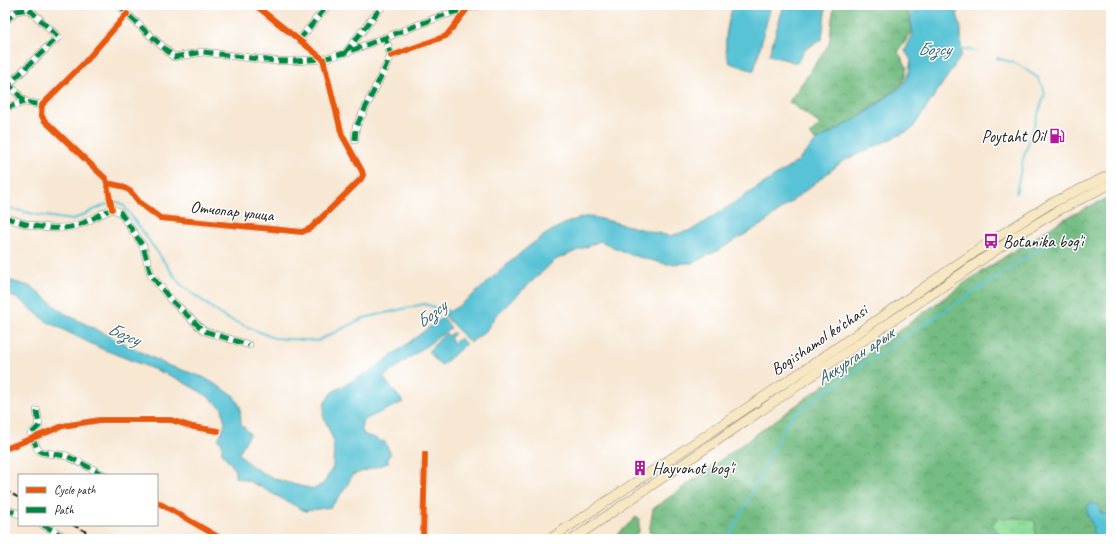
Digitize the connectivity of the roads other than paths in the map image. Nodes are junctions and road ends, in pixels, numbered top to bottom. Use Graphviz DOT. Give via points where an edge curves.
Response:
graph roads {
  1 [pos="120,5"];
  2 [pos="255,5"];
  3 [pos="328,5"];
  4 [pos="383,5"];
  5 [pos="480,5"];
  6 [pos="32,7"];
  7 [pos="468,8"];
  8 [pos="127,14"];
  9 [pos="5,22"];
  10 [pos="385,37"];
  11 [pos="299,40"];
  12 [pos="345,53"];
  13 [pos="391,56"];
  14 [pos="323,59"];
  15 [pos="25,102"];
  16 [pos="42,105"];
  17 [pos="5,108"];
  18 [pos="355,140"];
  19 [pos="1111,174"];
  20 [pos="107,183"];
  21 [pos="1111,184"];
  22 [pos="1081,193"];
  23 [pos="112,209"];
  24 [pos="5,217"];
  25 [pos="942,275"];
  26 [pos="948,283"];
  27 [pos="249,345"];
  28 [pos="816,362"];
  29 [pos="822,370"];
  30 [pos="37,412"];
  31 [pos="218,431"];
  32 [pos="32,439"];
  33 [pos="6,448"];
  34 [pos="425,454"];
  35 [pos="102,474"];
  36 [pos="158,503"];
  37 [pos="5,509"];
  38 [pos="18,514"];
  39 [pos="45,526"];
  40 [pos="69,539"];
  41 [pos="222,539"];
  42 [pos="422,539"];
  43 [pos="550,539"];
  44 [pos="573,539"];
  1 -- 8 [label="street"];
  2 -- 11 [label="street"];
  3 -- 11 [label="street"];
  4 -- 12 [label="street"];
  5 -- 7 [label="street"];
  6 -- 9 [label="street" via="16,11"];
  6 -- 15 [label="street" via="58,36 9,83"];
  7 -- 10 [label="street"];
  7 -- 13 [label="street" via="446,36"];
  8 -- 14 [label="street" via="174,57 203,52 274,61"];
  8 -- 16 [label="street" via="84,63"];
  10 -- 12 [label="street"];
  10 -- 13 [label="street"];
  11 -- 14 [label="street"];
  12 -- 14 [label="street"];
  13 -- 18 [label="street" via="360,117"];
  14 -- 20 [label="street, Отчопар улица" via="342,135 363,175 351,191 312,228 302,232 160,218 140,203 130,191"];
  15 -- 16 [label="street"];
  15 -- 17 [label="street"];
  16 -- 20 [label="street" via="41,114 44,120 106,179"];
  19 -- 22 [label="main road, Bogishamol ko'chasi"];
  20 -- 23 [label="street"];
  21 -- 22 [label="main road, Bogishamol ko'chasi"];
  22 -- 25 [label="main road, Bogishamol ko'chasi" via="1021,222"];
  22 -- 26 [label="main road, Bogishamol ko'chasi"];
  23 -- 24 [label="street" via="64,228 20,223"];
  23 -- 27 [label="street" via="120,212 143,246 151,275 171,300 204,331"];
  25 -- 26 [label="main road" via="948,276"];
  25 -- 28 [label="main road, Bogishamol ko'chasi"];
  26 -- 29 [label="main road, Bogishamol ko'chasi"];
  28 -- 29 [label="main road" via="816,367"];
  28 -- 43 [label="main road, Bogishamol ko'chasi"];
  29 -- 44 [label="main road, Bogishamol ko'chasi"];
  30 -- 32 [label="street" via="39,426 31,434"];
  31 -- 32 [label="street" via="171,420 100,420 63,426"];
  32 -- 33 [label="street"];
  32 -- 35 [label="street" via="41,452 67,456"];
  34 -- 42 [label="street"];
  36 -- 41 [label="street"];
  37 -- 38 [label="street"];
  39 -- 40 [label="street"];
}
